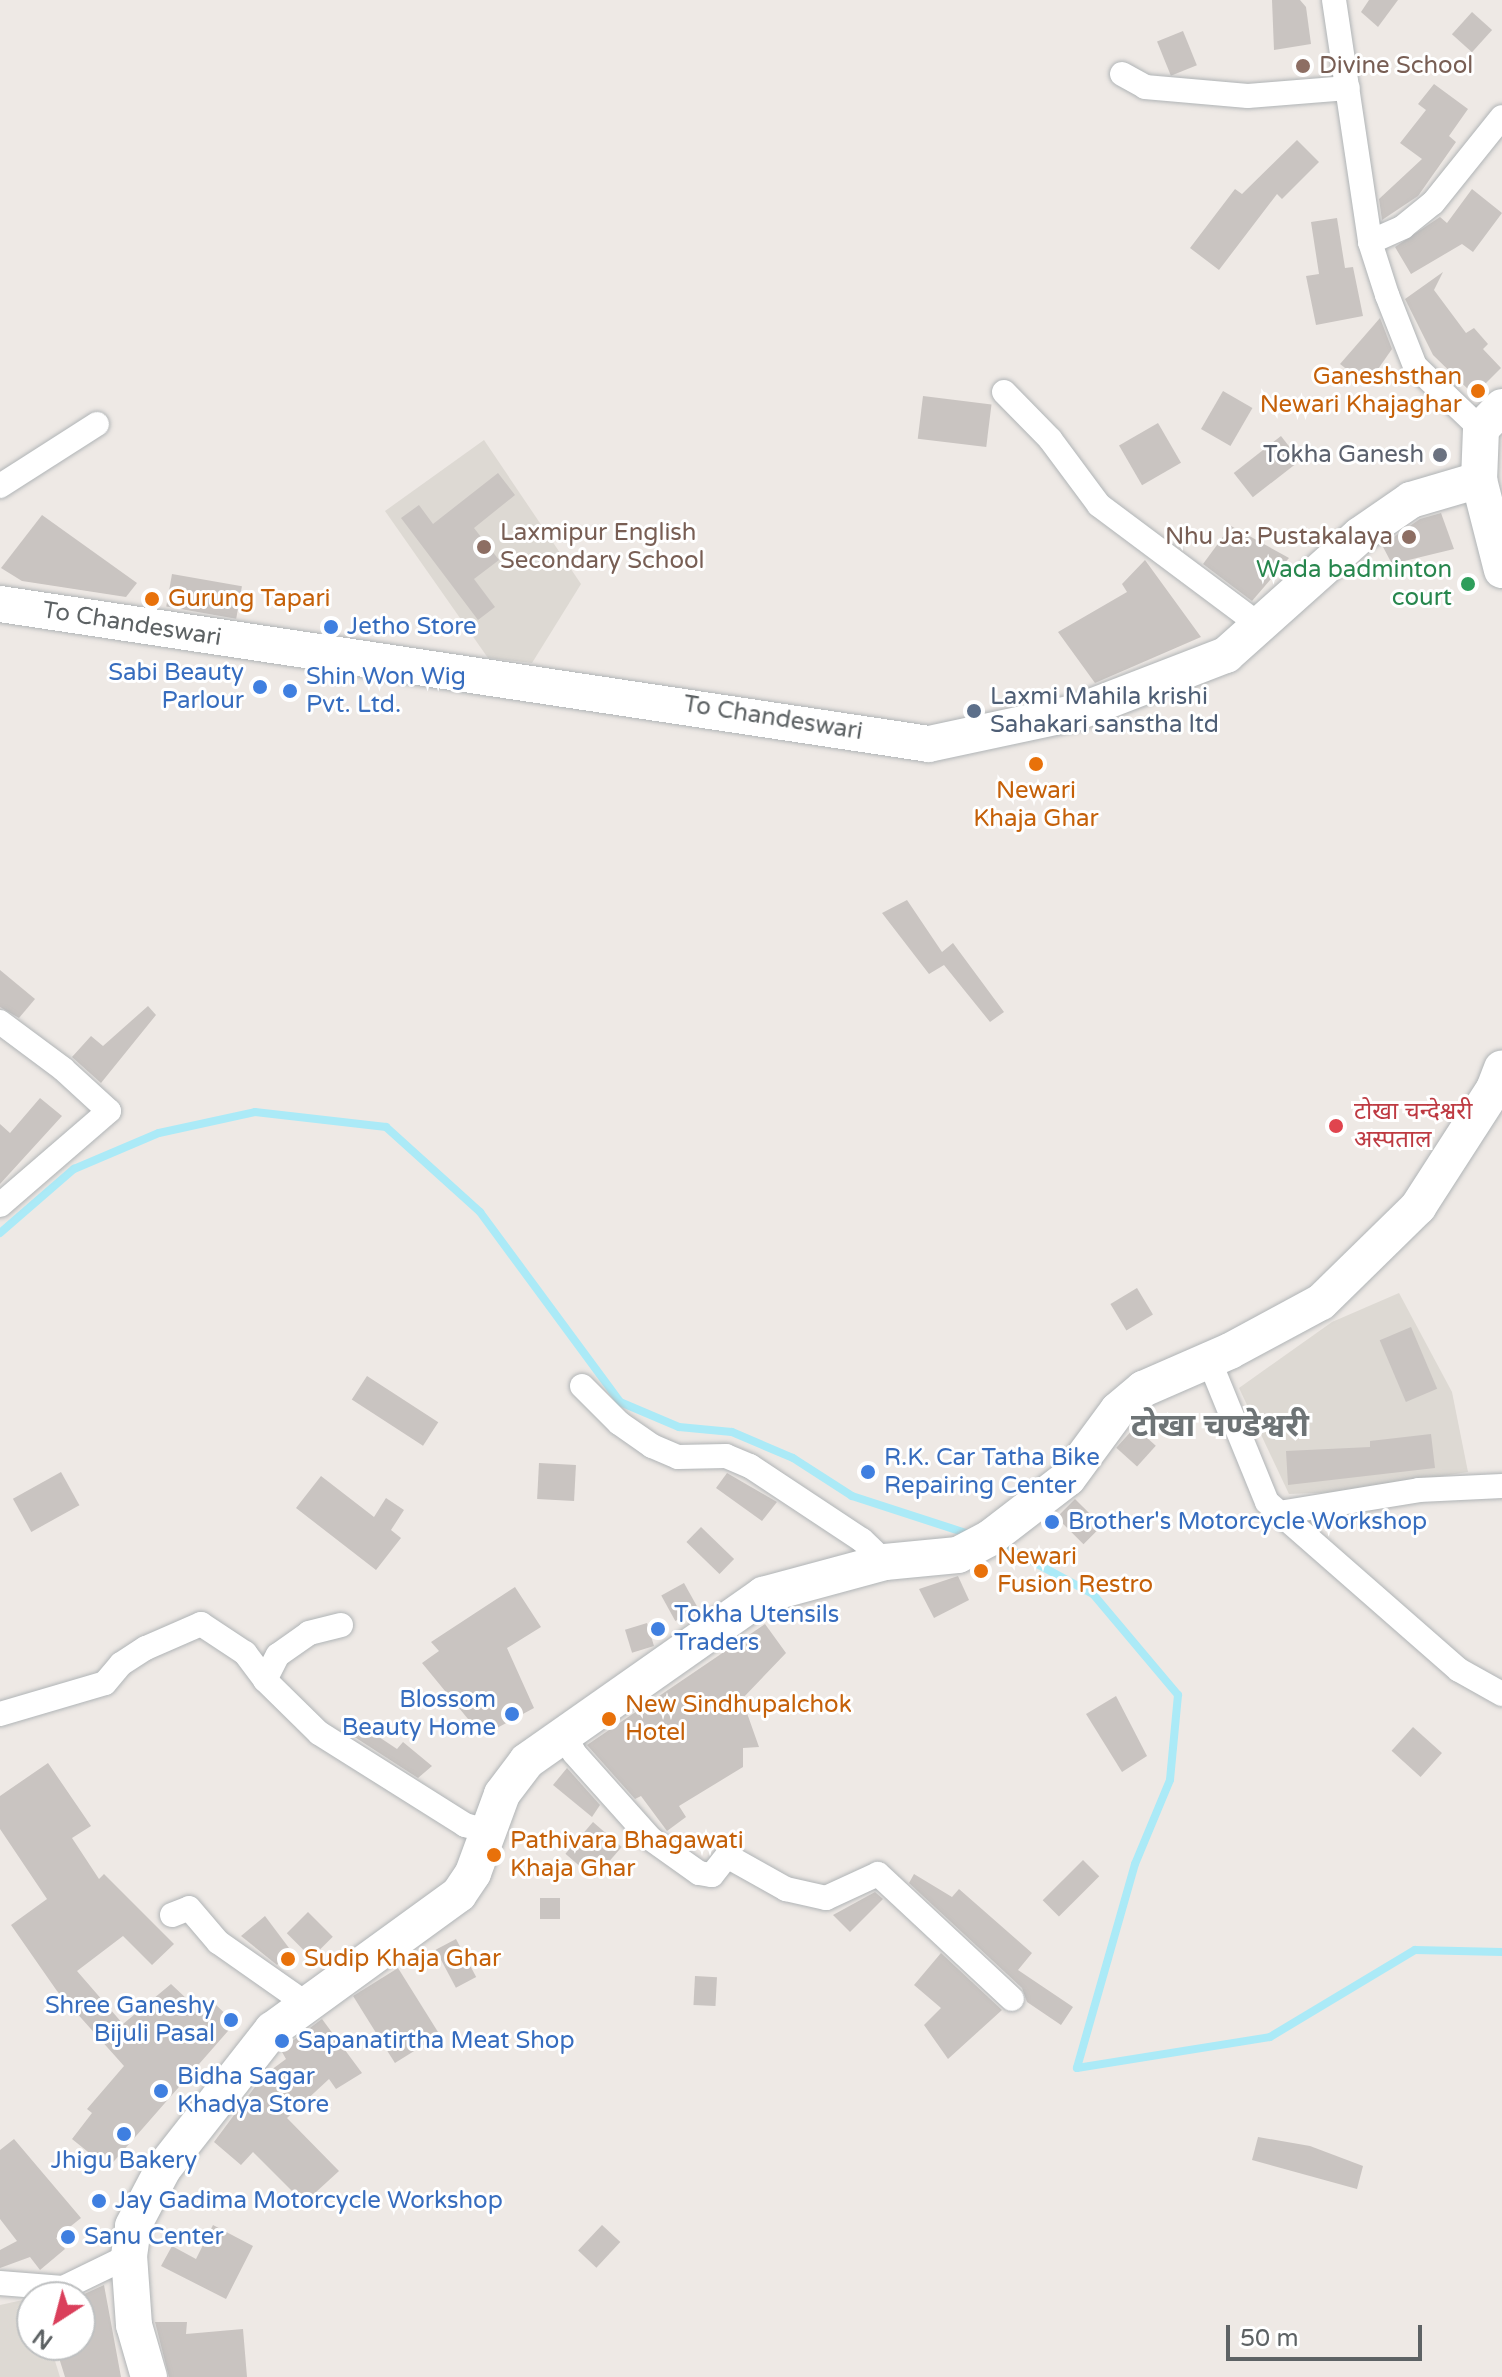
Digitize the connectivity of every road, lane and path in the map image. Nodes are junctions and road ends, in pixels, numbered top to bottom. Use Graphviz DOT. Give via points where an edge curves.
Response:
graph roads {
  1 [pos="1334,0"];
  2 [pos="1122,74"];
  3 [pos="1348,88"];
  4 [pos="1502,117"];
  5 [pos="1370,242"];
  6 [pos="1004,392"];
  7 [pos="1491,418"];
  8 [pos="97,424"];
  9 [pos="0,486"];
  10 [pos="1490,490"];
  11 [pos="1502,570"];
  12 [pos="0,604"];
  13 [pos="1262,627"];
  14 [pos="0,1022"];
  15 [pos="1502,1068"];
  16 [pos="0,1205"];
  17 [pos="1209,1360"];
  18 [pos="582,1386"];
  19 [pos="1502,1486"];
  20 [pos="1279,1513"];
  21 [pos="885,1562"];
  22 [pos="341,1625"];
  23 [pos="265,1680"];
  24 [pos="1502,1694"];
  25 [pos="0,1714"];
  26 [pos="564,1733"];
  27 [pos="487,1831"];
  28 [pos="172,1915"];
  29 [pos="1012,1999"];
  30 [pos="305,2003"];
  31 [pos="129,2256"];
  32 [pos="0,2283"];
  33 [pos="149,2377"];
  1 -- 3 [label="street"];
  2 -- 3 [label="street" via="1145,87 1248,96"];
  3 -- 5 [label="street"];
  4 -- 5 [label="street" via="1433,203 1403,227"];
  5 -- 7 [label="street" via="1407,355"];
  6 -- 13 [label="street" via="1050,439 1099,505"];
  7 -- 10 [label="street"];
  8 -- 9 [label="street"];
  10 -- 11 [label="street"];
  10 -- 13 [label="street, To Chandeswari" via="1411,500 1360,535"];
  12 -- 13 [label="street, To Chandeswari" via="929,744 1078,712 1226,655"];
  14 -- 16 [label="street" via="109,1111"];
  15 -- 17 [label="street" via="1494,1089 1418,1207 1321,1302"];
  17 -- 20 [label="street" via="1256,1478"];
  17 -- 21 [label="street" via="1143,1389 1118,1410 1068,1478 958,1555"];
  18 -- 21 [label="street" via="619,1423 652,1446 678,1457 726,1456 750,1466 862,1540"];
  19 -- 20 [label="street" via="1443,1487"];
  20 -- 24 [label="street" via="1459,1670"];
  21 -- 26 [label="street" via="763,1595"];
  22 -- 23 [label="street" via="309,1633 278,1655"];
  23 -- 25 [label="street" via="245,1653 201,1624 146,1648 121,1664 105,1683"];
  23 -- 27 [label="street" via="319,1733 465,1825"];
  26 -- 27 [label="street" via="513,1775"];
  26 -- 29 [label="street" via="574,1753 651,1839 699,1873 712,1875 727,1856 786,1889 826,1898 878,1874"];
  27 -- 30 [label="street" via="473,1873 459,1894"];
  28 -- 30 [label="street" via="189,1908 218,1942"];
  30 -- 31 [label="street" via="237,2070 163,2169 133,2226"];
  31 -- 32 [label="street" via="63,2288"];
  31 -- 33 [label="street" via="134,2325"];
}
